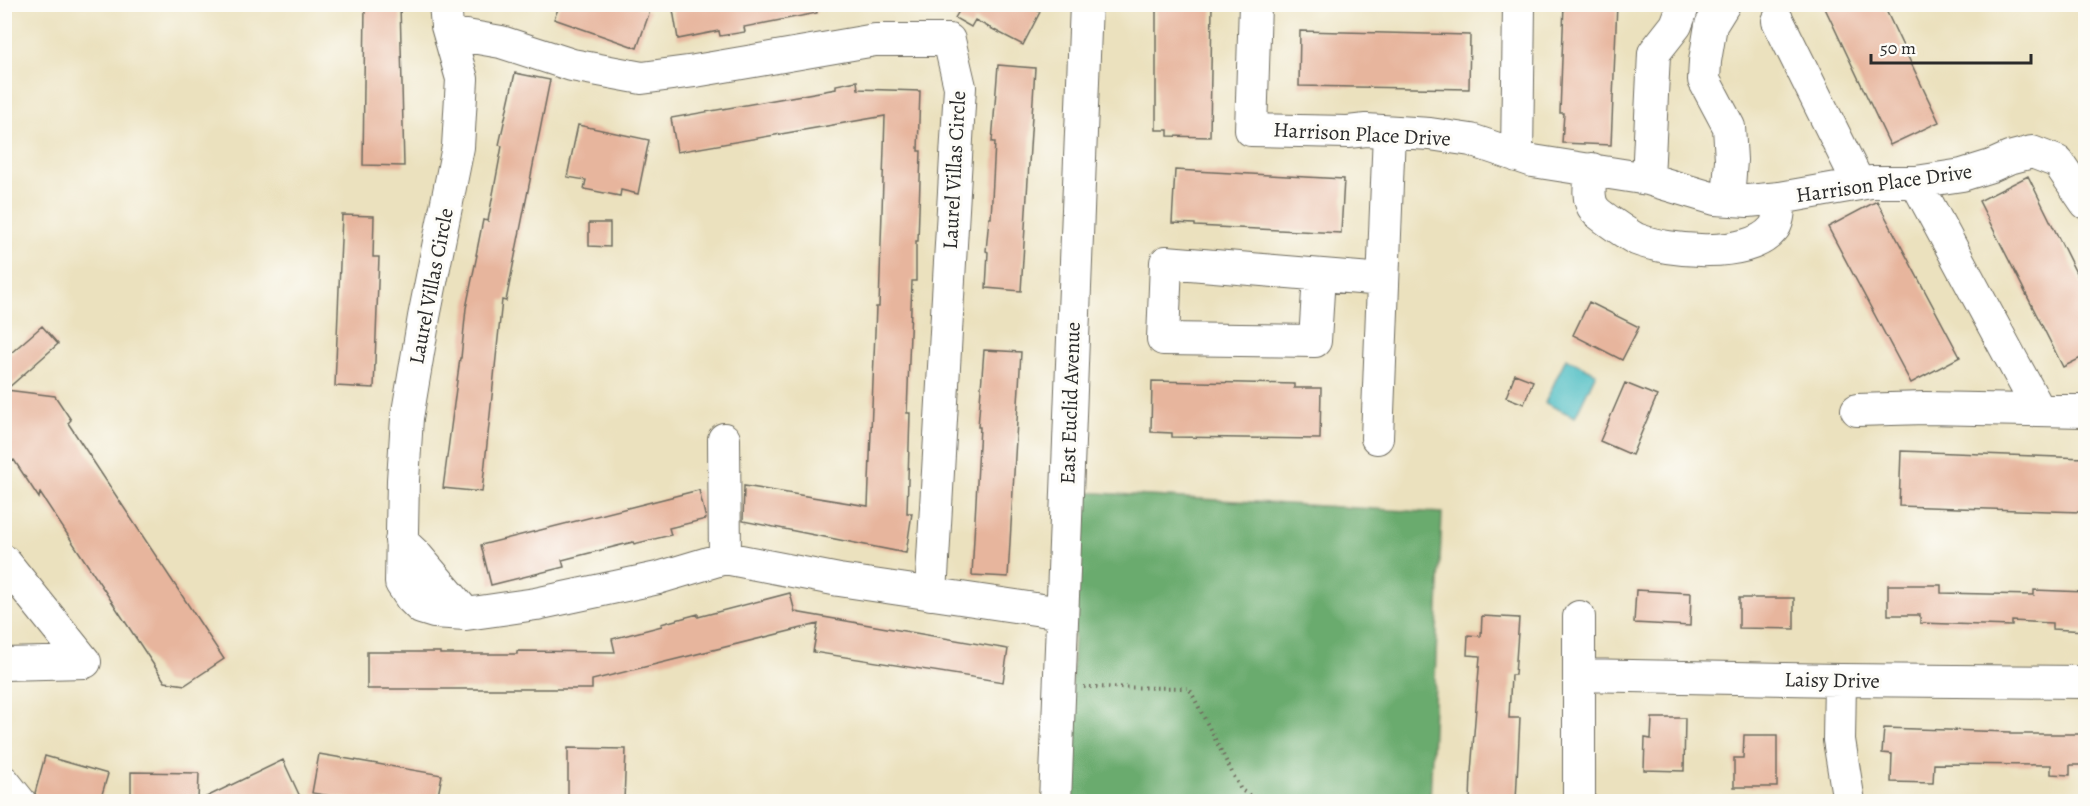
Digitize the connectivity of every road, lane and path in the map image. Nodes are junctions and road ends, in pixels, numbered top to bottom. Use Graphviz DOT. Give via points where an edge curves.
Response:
graph roads {
  1 [pos="1086,4"];
  2 [pos="1254,4"];
  3 [pos="1519,4"];
  4 [pos="1684,4"];
  5 [pos="1724,4"];
  6 [pos="447,19"];
  7 [pos="1778,21"];
  8 [pos="1389,132"];
  9 [pos="1516,156"];
  10 [pos="1592,170"];
  11 [pos="1648,179"];
  12 [pos="1916,182"];
  13 [pos="1859,184"];
  14 [pos="1780,198"];
  15 [pos="1728,200"];
  16 [pos="2085,203"];
  17 [pos="1319,275"];
  18 [pos="1383,280"];
  19 [pos="1857,410"];
  20 [pos="2039,410"];
  21 [pos="2085,411"];
  22 [pos="1377,438"];
  23 [pos="724,439"];
  24 [pos="725,558"];
  25 [pos="4,561"];
  26 [pos="931,594"];
  27 [pos="1062,613"];
  28 [pos="1579,617"];
  29 [pos="4,664"];
  30 [pos="1579,675"];
  31 [pos="1840,680"];
  32 [pos="2085,682"];
  33 [pos="1059,687"];
  34 [pos="4,782"];
  35 [pos="20,801"];
  36 [pos="1055,801"];
  37 [pos="1261,801"];
  38 [pos="1579,801"];
  39 [pos="1850,801"];
  1 -- 27 [label="street, East Euclid Avenue"];
  2 -- 8 [label="street, Harrison Place Drive" via="1251,130"];
  3 -- 9 [label="street"];
  4 -- 11 [label="street" via="1676,25 1654,52"];
  5 -- 15 [label="street" via="1711,25 1704,80 1730,127"];
  6 -- 24 [label="street, Laurel Villas Circle" via="462,79 458,147 407,418 401,583 421,608 466,614 536,604 657,578"];
  6 -- 26 [label="street, Laurel Villas Circle" via="572,65 642,78 875,40 949,40 960,87"];
  7 -- 13 [label="street"];
  8 -- 9 [label="street, Harrison Place Drive" via="1471,140"];
  8 -- 18 [label="street"];
  9 -- 10 [label="street, Harrison Place Drive"];
  10 -- 11 [label="street, Harrison Place Drive"];
  10 -- 14 [label="street" via="1590,200 1595,210 1636,239 1684,250 1731,249 1760,241 1775,228"];
  11 -- 15 [label="street, Harrison Place Drive" via="1715,200"];
  12 -- 13 [label="street, Harrison Place Drive"];
  12 -- 16 [label="street, Harrison Place Drive" via="1962,175 2032,152 2058,162"];
  12 -- 20 [label="street"];
  13 -- 14 [label="street, Harrison Place Drive"];
  14 -- 15 [label="street, Harrison Place Drive"];
  17 -- 17 [label="street" via="1166,262 1163,339 1315,341"];
  17 -- 18 [label="street"];
  18 -- 22 [label="street"];
  19 -- 20 [label="street"];
  20 -- 21 [label="street"];
  23 -- 24 [label="street"];
  24 -- 26 [label="street, Laurel Villas Circle"];
  25 -- 29 [label="street" via="85,662"];
  26 -- 27 [label="street, Laurel Villas Circle"];
  27 -- 33 [label="street, East Euclid Avenue"];
  28 -- 30 [label="street"];
  30 -- 31 [label="street, Laisy Drive"];
  30 -- 38 [label="street"];
  31 -- 32 [label="street, Laisy Drive"];
  31 -- 39 [label="street" via="1839,740"];
  33 -- 36 [label="street, East Euclid Avenue"];
  33 -- 37 [label="path" via="1190,688 1241,790"];
  34 -- 35 [label="street"];
}
